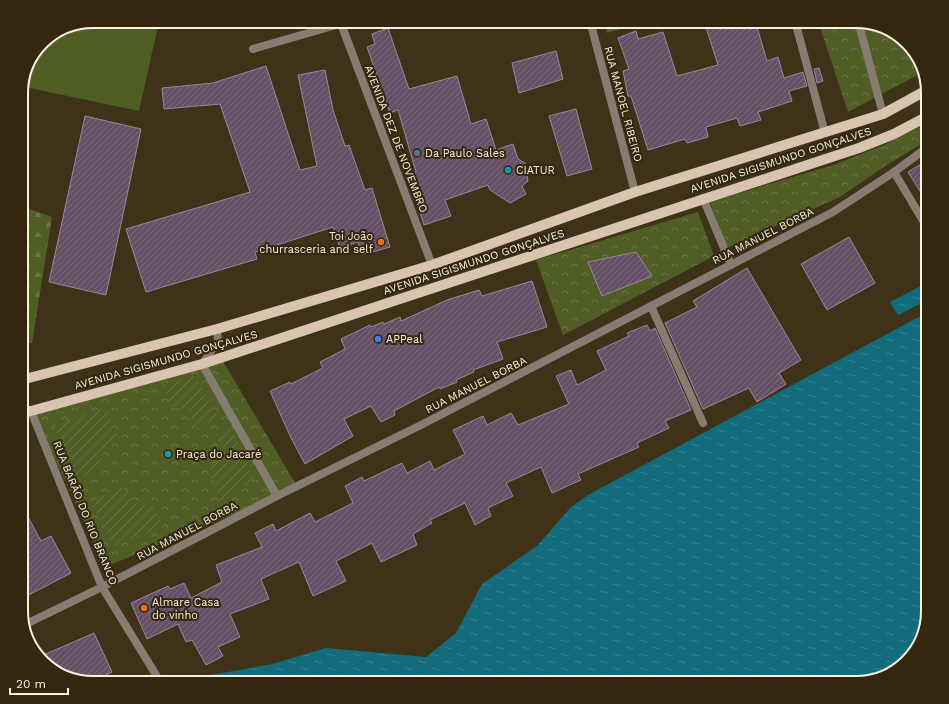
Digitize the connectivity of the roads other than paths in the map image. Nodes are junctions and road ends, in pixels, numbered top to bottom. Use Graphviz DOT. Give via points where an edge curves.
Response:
graph roads {
  1 [pos="321,28"];
  2 [pos="343,28"];
  3 [pos="592,28"];
  4 [pos="797,28"];
  5 [pos="860,28"];
  6 [pos="253,49"];
  7 [pos="921,93"];
  8 [pos="883,114"];
  9 [pos="921,120"];
  10 [pos="825,133"];
  11 [pos="921,152"];
  12 [pos="894,172"];
  13 [pos="635,192"];
  14 [pos="703,198"];
  15 [pos="921,217"];
  16 [pos="432,265"];
  17 [pos="731,265"];
  18 [pos="651,306"];
  19 [pos="217,329"];
  20 [pos="202,364"];
  21 [pos="28,378"];
  22 [pos="28,411"];
  23 [pos="28,417"];
  24 [pos="703,423"];
  25 [pos="276,496"];
  26 [pos="102,587"];
  27 [pos="29,623"];
  28 [pos="157,676"];
  1 -- 6 [label="street"];
  2 -- 16 [label="street, AVENIDA DEZ DE NOVEMBRO"];
  3 -- 13 [label="street, RUA MANOEL RIBEIRO"];
  4 -- 10 [label="street"];
  5 -- 8 [label="street"];
  7 -- 8 [label="main road, AVENIDA SIGISMUNDO GONÇALVES"];
  8 -- 10 [label="main road, AVENIDA SIGISMUNDO GONÇALVES"];
  9 -- 14 [label="main road, AVENIDA SIGISMUNDO GONÇALVES" via="859,148"];
  10 -- 13 [label="main road, AVENIDA SIGISMUNDO GONÇALVES"];
  11 -- 12 [label="street, RUA MANUEL BORBA"];
  12 -- 15 [label="street"];
  12 -- 17 [label="street, RUA MANUEL BORBA" via="833,212"];
  13 -- 16 [label="main road, AVENIDA SIGISMUNDO GONÇALVES"];
  14 -- 17 [label="street"];
  14 -- 20 [label="main road, AVENIDA SIGISMUNDO GONÇALVES"];
  16 -- 19 [label="main road, AVENIDA SIGISMUNDO GONÇALVES"];
  17 -- 18 [label="street, RUA MANUEL BORBA"];
  18 -- 24 [label="street"];
  18 -- 25 [label="street, RUA MANUEL BORBA" via="421,425"];
  19 -- 20 [label="street" via="218,341"];
  19 -- 21 [label="main road, AVENIDA SIGISMUNDO GONÇALVES"];
  20 -- 22 [label="main road, AVENIDA SIGISMUNDO GONÇALVES"];
  20 -- 25 [label="street"];
  23 -- 26 [label="street, RUA BARÃO DO RIO BRANCO"];
  25 -- 26 [label="street, RUA MANUEL BORBA"];
  26 -- 27 [label="street, RUA MANUEL BORBA"];
  26 -- 28 [label="street, RUA BARÃO DO RIO BRANCO"];
}
